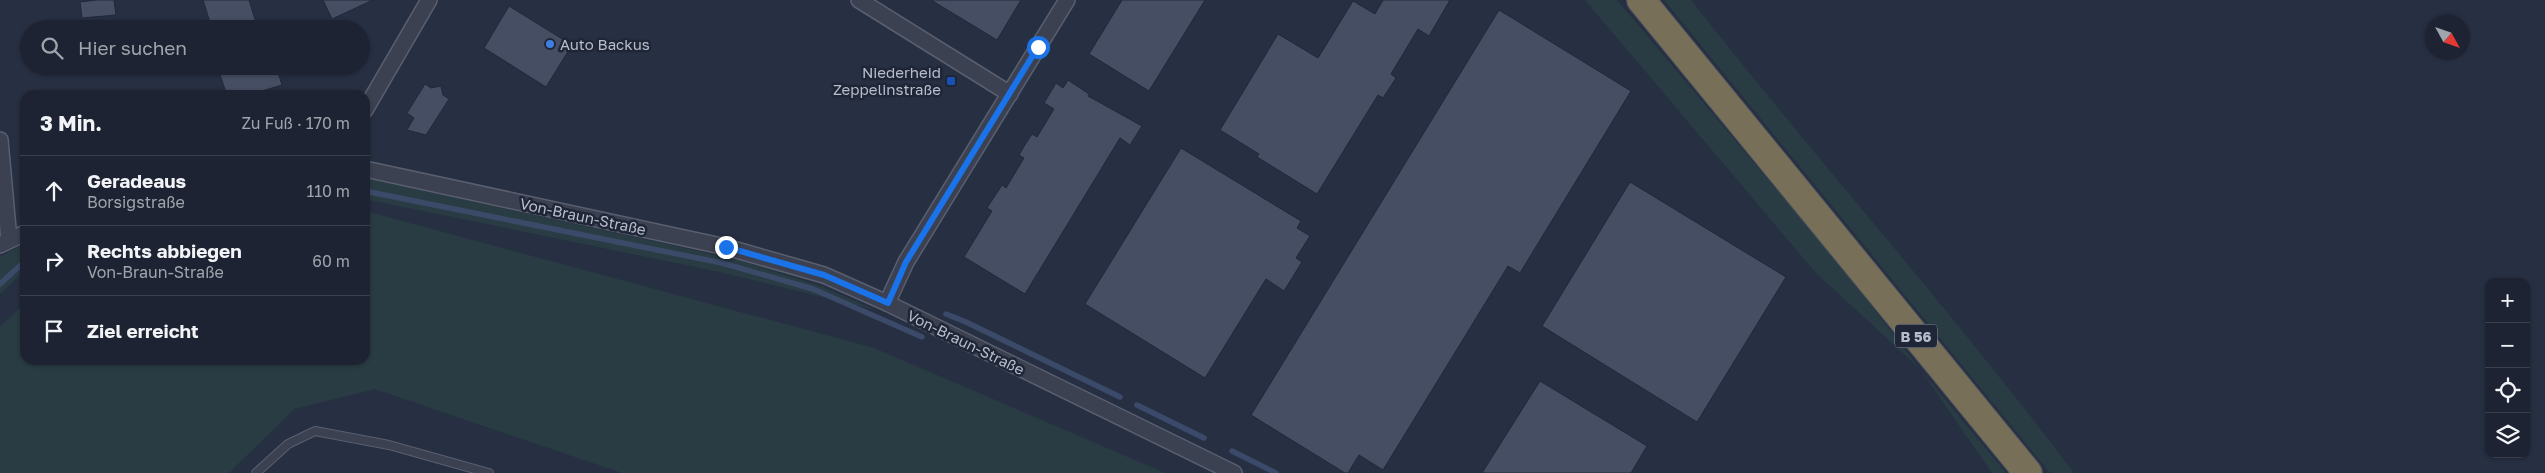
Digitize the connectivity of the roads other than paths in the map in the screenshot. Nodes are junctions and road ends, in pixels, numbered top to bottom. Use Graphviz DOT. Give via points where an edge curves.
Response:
graph roads {
  1 [pos="430,0"];
  2 [pos="859,0"];
  3 [pos="1067,0"];
  4 [pos="1640,0"];
  5 [pos="1010,94"];
  6 [pos="370,102"];
  7 [pos="0,140"];
  8 [pos="370,169"];
  9 [pos="20,235"];
  10 [pos="5,242"];
  11 [pos="888,303"];
  12 [pos="256,473"];
  13 [pos="489,473"];
  14 [pos="1234,473"];
  15 [pos="2028,473"];
  1 -- 6 [label="street"];
  2 -- 5 [label="street"];
  3 -- 5 [label="street"];
  4 -- 15 [label="highway, B 56"];
  5 -- 11 [label="street" via="906,262"];
  7 -- 10 [label="street"];
  8 -- 11 [label="street, Von-Braun-Straße" via="726,247 824,275"];
  9 -- 10 [label="street"];
  11 -- 14 [label="street, Von-Braun-Straße"];
  12 -- 13 [label="lane" via="288,444 315,431 390,445"];
}
